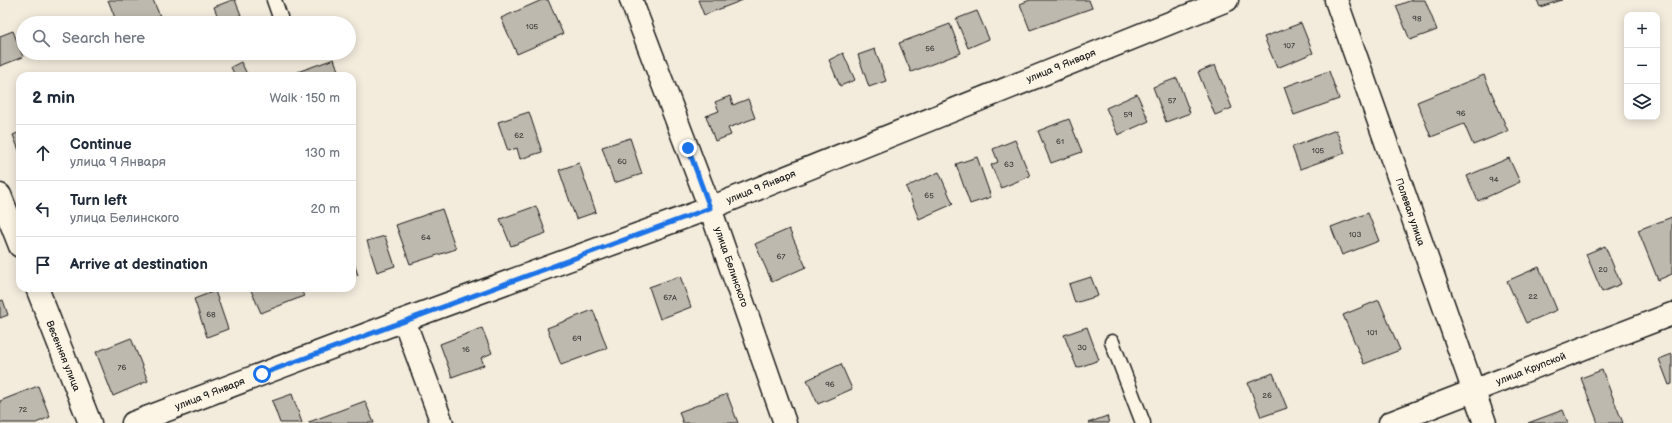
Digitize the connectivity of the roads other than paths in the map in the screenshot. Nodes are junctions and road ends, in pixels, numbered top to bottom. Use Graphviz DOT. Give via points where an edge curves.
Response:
graph roads {
  1 [pos="274,0"];
  2 [pos="631,0"];
  3 [pos="1227,0"];
  4 [pos="1336,0"];
  5 [pos="280,16"];
  6 [pos="0,195"];
  7 [pos="710,208"];
  8 [pos="16,236"];
  9 [pos="39,292"];
  10 [pos="1672,314"];
  11 [pos="404,320"];
  12 [pos="1112,342"];
  13 [pos="1472,391"];
  14 [pos="90,423"];
  15 [pos="133,423"];
  16 [pos="442,423"];
  17 [pos="785,423"];
  18 [pos="1143,423"];
  19 [pos="1390,423"];
  20 [pos="1485,423"];
  1 -- 5 [label="lane"];
  2 -- 7 [label="street, улица Белинского"];
  3 -- 7 [label="street, улица 9 Января"];
  4 -- 13 [label="street, Полевая улица"];
  6 -- 8 [label="street"];
  7 -- 11 [label="street, улица 9 Января"];
  7 -- 17 [label="street, улица Белинского"];
  9 -- 14 [label="street, Весенняя улица"];
  10 -- 13 [label="street, улица Крупской"];
  11 -- 15 [label="street, улица 9 Января"];
  11 -- 16 [label="street"];
  12 -- 18 [label="lane"];
  13 -- 19 [label="street, улица Крупской"];
  13 -- 20 [label="street, Полевая улица"];
}
